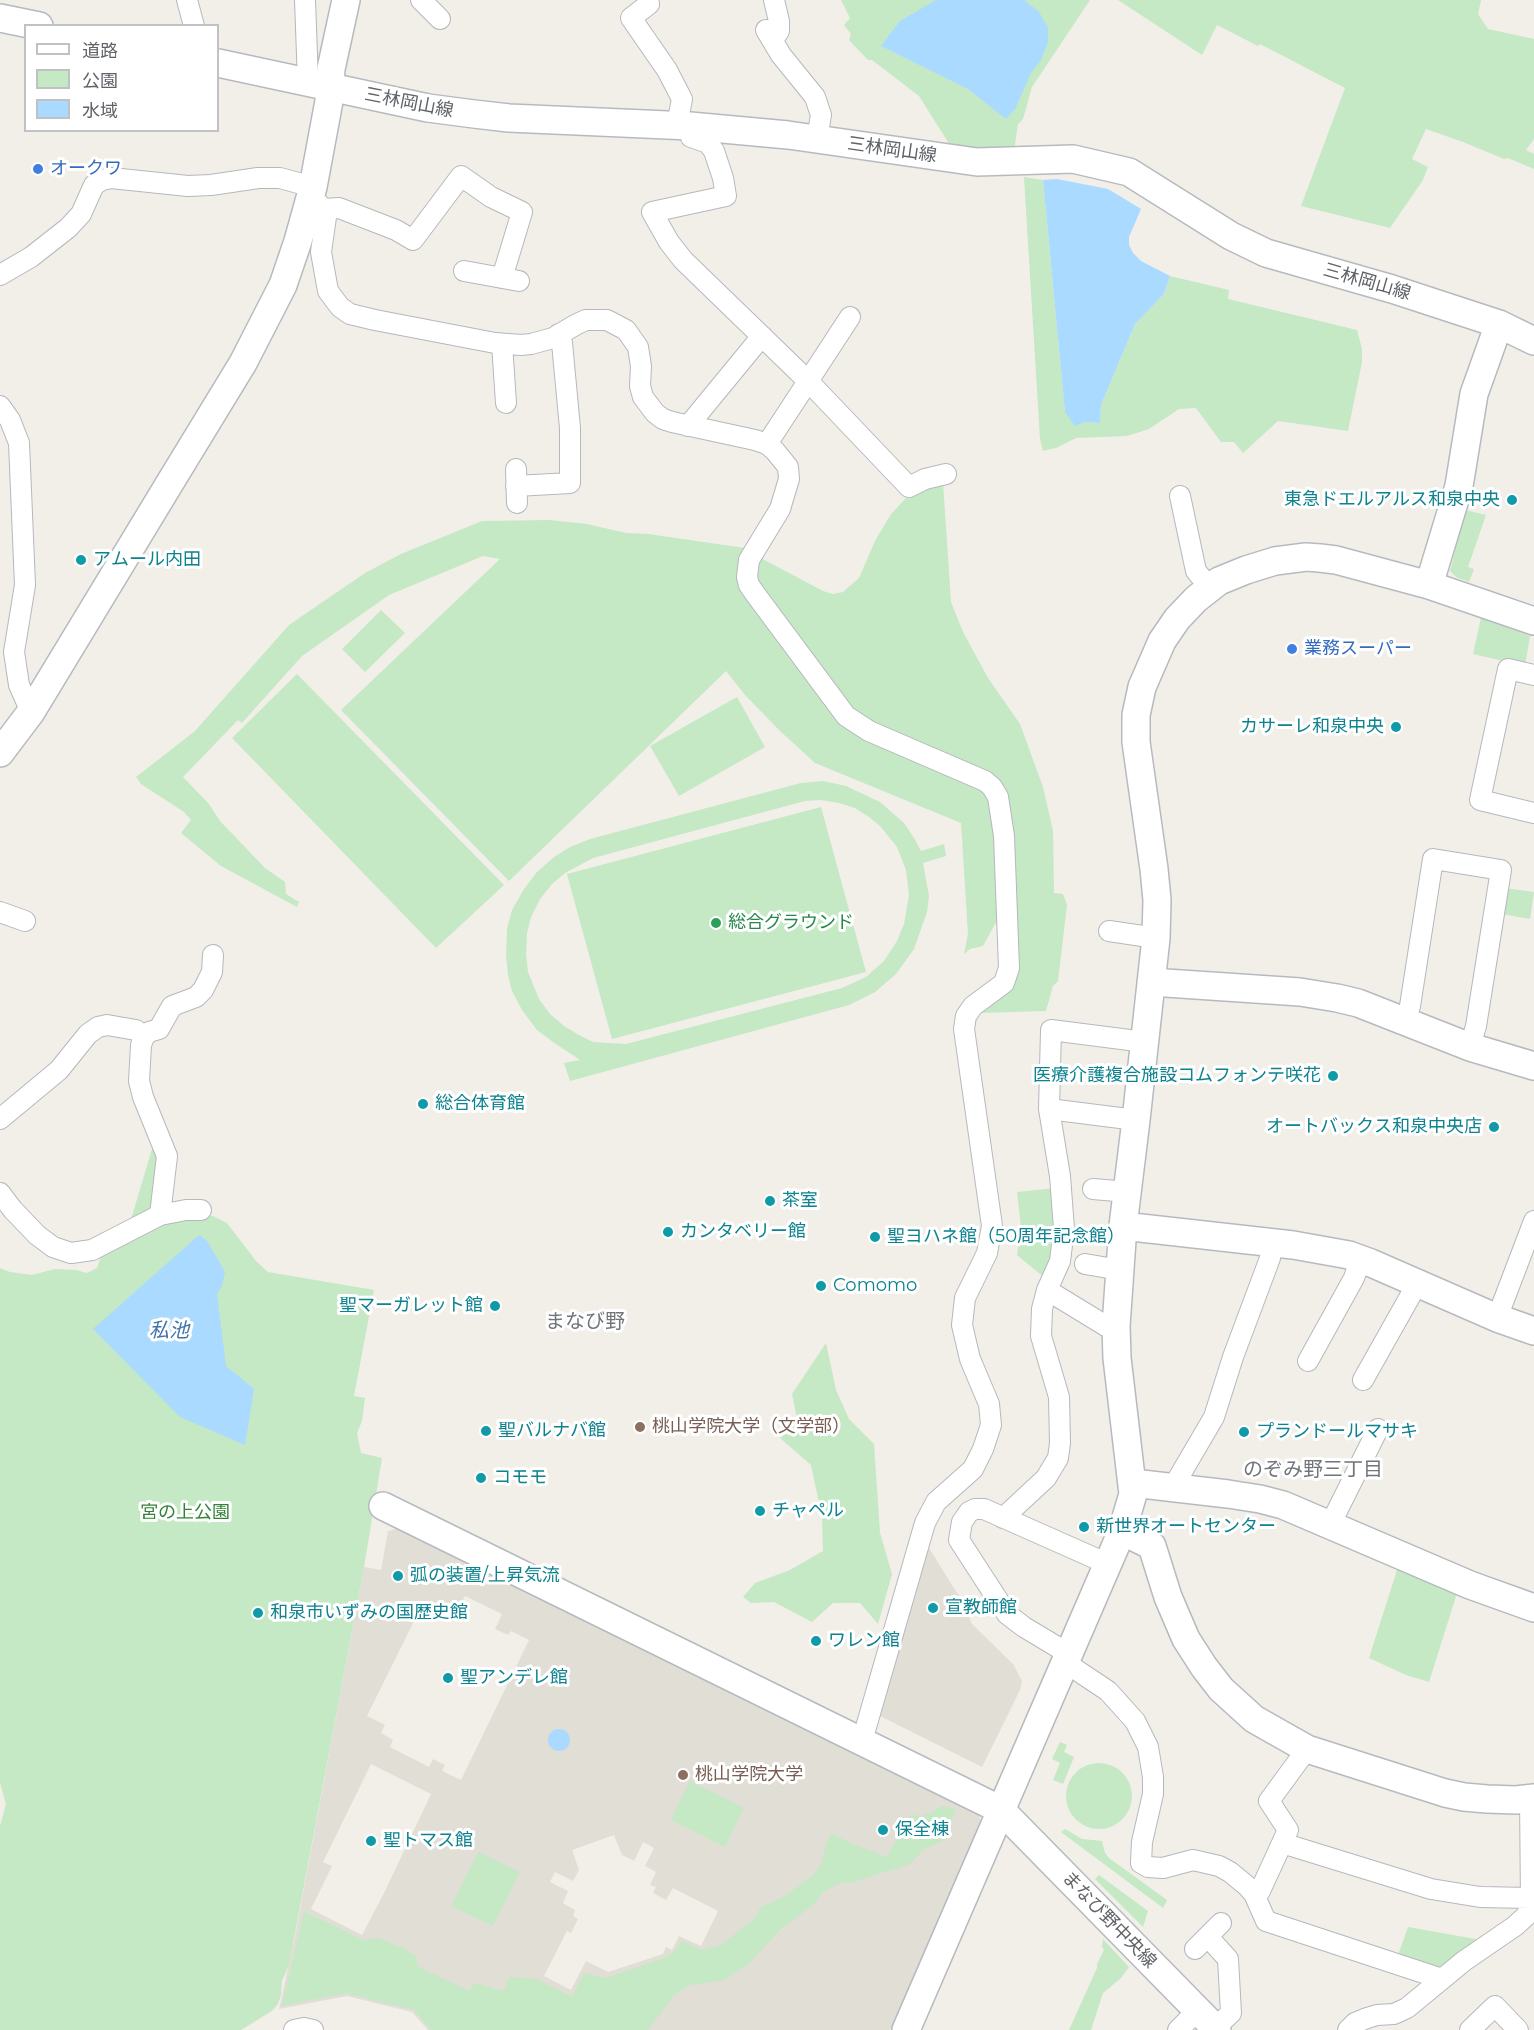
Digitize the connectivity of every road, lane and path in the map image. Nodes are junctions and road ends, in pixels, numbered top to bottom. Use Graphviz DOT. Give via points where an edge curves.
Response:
graph roads {
  1 [pos="304,0"];
  2 [pos="346,0"];
  3 [pos="422,0"];
  4 [pos="648,0"];
  5 [pos="774,0"];
  6 [pos="191,1"];
  7 [pos="0,18"];
  8 [pos="440,19"];
  9 [pos="29,24"];
  10 [pos="194,24"];
  11 [pos="219,63"];
  12 [pos="319,85"];
  13 [pos="683,125"];
  14 [pos="817,139"];
  15 [pos="315,198"];
  16 [pos="464,271"];
  17 [pos="0,275"];
  18 [pos="850,317"];
  19 [pos="1499,324"];
  20 [pos="559,334"];
  21 [pos="762,336"];
  22 [pos="1534,341"];
  23 [pos="502,344"];
  24 [pos="808,381"];
  25 [pos="506,403"];
  26 [pos="0,406"];
  27 [pos="688,426"];
  28 [pos="8,431"];
  29 [pos="767,444"];
  30 [pos="946,474"];
  31 [pos="516,486"];
  32 [pos="1180,496"];
  33 [pos="1429,585"];
  34 [pos="1210,588"];
  35 [pos="1534,621"];
  36 [pos="1534,675"];
  37 [pos="31,712"];
  38 [pos="0,753"];
  39 [pos="1534,813"];
  40 [pos="0,912"];
  41 [pos="26,921"];
  42 [pos="1109,931"];
  43 [pos="1156,938"];
  44 [pos="213,955"];
  45 [pos="1151,982"];
  46 [pos="1405,1023"];
  47 [pos="144,1037"];
  48 [pos="1145,1042"];
  49 [pos="1470,1047"];
  50 [pos="1534,1066"];
  51 [pos="1048,1109"];
  52 [pos="0,1119"];
  53 [pos="1137,1120"];
  54 [pos="1093,1189"];
  55 [pos="1128,1192"];
  56 [pos="0,1193"];
  57 [pos="201,1210"];
  58 [pos="160,1215"];
  59 [pos="1534,1221"];
  60 [pos="1122,1226"];
  61 [pos="1272,1243"];
  62 [pos="1360,1260"];
  63 [pos="1085,1264"];
  64 [pos="1120,1270"];
  65 [pos="1417,1284"];
  66 [pos="1047,1290"];
  67 [pos="1497,1318"];
  68 [pos="1116,1326"];
  69 [pos="1534,1331"];
  70 [pos="1308,1361"];
  71 [pos="1363,1380"];
  72 [pos="1378,1429"];
  73 [pos="1133,1483"];
  74 [pos="1173,1487"];
  75 [pos="383,1506"];
  76 [pos="1003,1518"];
  77 [pos="1330,1525"];
  78 [pos="1122,1532"];
  79 [pos="1108,1564"];
  80 [pos="1534,1608"];
  81 [pos="1067,1659"];
  82 [pos="862,1741"];
  83 [pos="1307,1749"];
  84 [pos="1532,1798"];
  85 [pos="1001,1810"];
  86 [pos="1282,1843"];
  87 [pos="1254,1894"];
  88 [pos="1531,1898"];
  89 [pos="1208,1936"];
  90 [pos="1442,1979"];
  91 [pos="1210,2023"];
  92 [pos="294,2030"];
  93 [pos="313,2030"];
  94 [pos="906,2030"];
  95 [pos="1178,2030"];
  96 [pos="1348,2030"];
  97 [pos="1470,2030"];
  98 [pos="1518,2030"];
  1 -- 12 [label="street"];
  2 -- 12 [label="street" via="332,69"];
  3 -- 8 [label="street"];
  4 -- 13 [label="street" via="649,4 631,18 682,99"];
  5 -- 14 [label="street" via="778,31 770,35 815,97 821,115"];
  6 -- 10 [label="street"];
  7 -- 9 [label="street"];
  11 -- 12 [label="street, 三林岡山線"];
  12 -- 13 [label="street, 三林岡山線" via="428,108 509,118"];
  12 -- 15 [label="street" via="329,101"];
  13 -- 14 [label="street, 三林岡山線"];
  13 -- 21 [label="street" via="691,137 708,143 714,152 726,196 652,212 683,260"];
  14 -- 19 [label="street, 三林岡山線" via="977,162 1073,159 1129,172 1231,236 1266,253"];
  15 -- 16 [label="street" via="412,240 461,176 528,219 511,280"];
  15 -- 17 [label="street" via="280,178 188,186 102,180 94,184 81,214 68,228"];
  15 -- 23 [label="street" via="327,224 321,252 324,274 328,291 340,307 350,314 375,320"];
  15 -- 37 [label="street" via="268,317"];
  18 -- 24 [label="street"];
  19 -- 22 [label="street, 三林岡山線"];
  19 -- 33 [label="street" via="1474,394 1459,486"];
  20 -- 23 [label="street" via="531,344"];
  20 -- 27 [label="street" via="586,320 618,324 638,347 640,386 647,405 663,419"];
  20 -- 31 [label="street" via="577,428 570,483"];
  21 -- 24 [label="street"];
  21 -- 27 [label="street"];
  23 -- 25 [label="street"];
  24 -- 29 [label="street"];
  24 -- 30 [label="street" via="909,487"];
  26 -- 28 [label="street"];
  27 -- 29 [label="street"];
  28 -- 37 [label="street" via="19,443 25,585 14,652 19,685"];
  29 -- 82 [label="street" via="783,458 789,480 780,509 749,560 749,585 846,716 869,731 971,774 992,787 1001,807 1004,836 1010,968 1004,984 973,1006 964,1029 992,1226 987,1253 965,1298 962,1325 970,1359 989,1404 991,1425 973,1469 936,1502 925,1523"];
  32 -- 34 [label="street" via="1196,571"];
  33 -- 34 [label="street" via="1336,560 1306,557 1246,570"];
  33 -- 35 [label="street"];
  34 -- 43 [label="street" via="1196,598 1162,641 1142,687 1136,715 1136,742 1157,900"];
  36 -- 39 [label="street" via="1508,669 1480,800"];
  37 -- 38 [label="street"];
  40 -- 41 [label="street"];
  42 -- 43 [label="street"];
  43 -- 45 [label="street"];
  44 -- 47 [label="street" via="212,972 203,990 196,997 172,1006 159,1029"];
  45 -- 46 [label="street" via="1300,992 1358,1004"];
  45 -- 48 [label="street"];
  46 -- 49 [label="street"];
  46 -- 49 [label="street" via="1433,860 1501,870"];
  47 -- 52 [label="street" via="136,1030 98,1027 59,1070"];
  47 -- 58 [label="street" via="139,1081 167,1156"];
  48 -- 51 [label="street" via="1051,1030"];
  48 -- 53 [label="street"];
  49 -- 50 [label="street"];
  51 -- 53 [label="street"];
  51 -- 66 [label="street" via="1060,1176 1064,1229 1060,1261"];
  53 -- 55 [label="street"];
  54 -- 55 [label="street"];
  55 -- 60 [label="street"];
  56 -- 58 [label="street" via="37,1235 53,1247 71,1252 92,1250"];
  57 -- 58 [label="street"];
  59 -- 67 [label="street"];
  60 -- 61 [label="street"];
  60 -- 64 [label="street"];
  61 -- 62 [label="street" via="1316,1248"];
  61 -- 74 [label="street" via="1214,1418"];
  62 -- 65 [label="street"];
  62 -- 70 [label="street"];
  63 -- 64 [label="street"];
  64 -- 68 [label="street"];
  65 -- 67 [label="street"];
  65 -- 71 [label="street" via="1386,1356"];
  66 -- 68 [label="street" via="1106,1326"];
  66 -- 76 [label="street" via="1041,1336 1059,1397 1058,1458 1046,1478"];
  67 -- 69 [label="street"];
  68 -- 73 [label="street"];
  72 -- 77 [label="street" via="1370,1463"];
  73 -- 74 [label="street"];
  73 -- 78 [label="street"];
  74 -- 77 [label="street" via="1260,1499"];
  75 -- 82 [label="street, まなび野中央線"];
  76 -- 79 [label="street"];
  76 -- 81 [label="street" via="975,1509 962,1522 959,1540 1007,1614"];
  77 -- 80 [label="street"];
  78 -- 79 [label="street"];
  78 -- 83 [label="street" via="1152,1546 1186,1640 1221,1689 1254,1719"];
  79 -- 81 [label="street"];
  81 -- 85 [label="street"];
  81 -- 87 [label="street" via="1108,1691 1135,1720 1148,1747 1153,1794 1141,1863 1163,1868 1193,1860 1205,1862 1230,1872"];
  82 -- 85 [label="street, まなび野中央線"];
  83 -- 84 [label="street" via="1444,1793"];
  83 -- 86 [label="street" via="1269,1801 1288,1830"];
  84 -- 88 [label="street"];
  85 -- 91 [label="street, まなび野中央線"];
  85 -- 94 [label="street"];
  86 -- 87 [label="street" via="1260,1891"];
  86 -- 88 [label="street" via="1431,1889 1480,1897"];
  87 -- 90 [label="street" via="1266,1921"];
  88 -- 90 [label="street" via="1521,1922"];
  89 -- 91 [label="street" via="1228,1959 1231,2013"];
  90 -- 96 [label="street" via="1400,2012 1367,2018"];
  91 -- 95 [label="street"];
  92 -- 93 [label="street"];
  97 -- 98 [label="street" via="1495,2006"];
}
